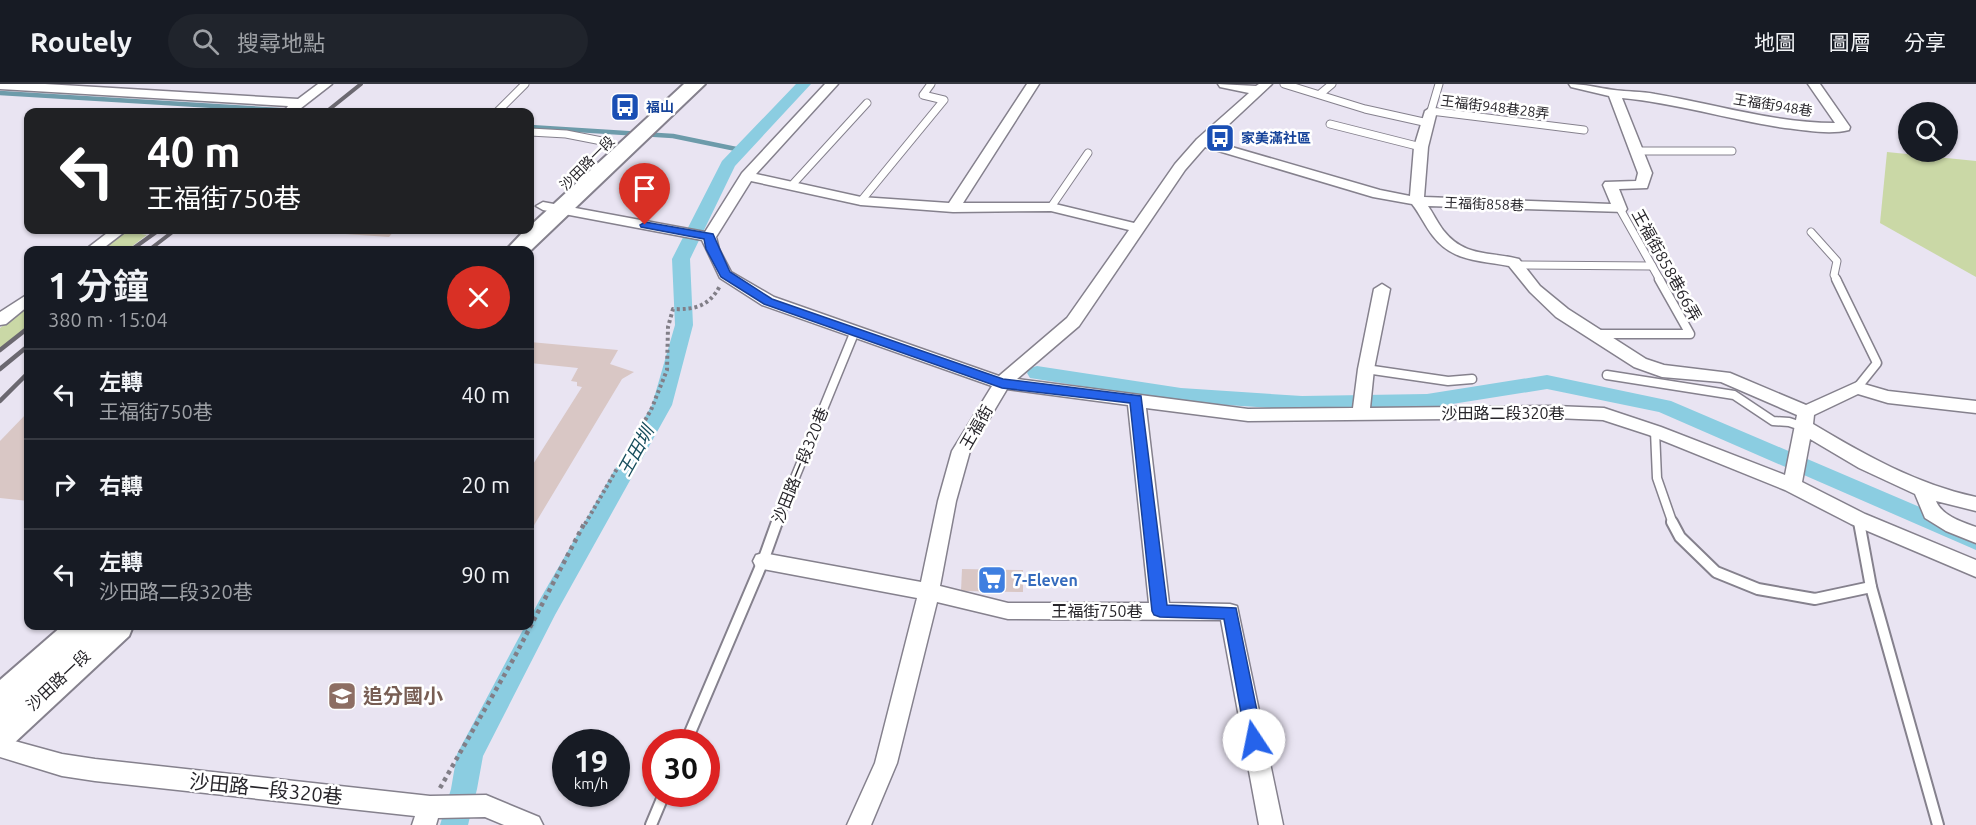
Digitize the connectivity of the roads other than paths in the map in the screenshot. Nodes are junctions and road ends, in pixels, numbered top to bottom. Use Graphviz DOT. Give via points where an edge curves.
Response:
graph roads {
  1 [pos="326,84"];
  2 [pos="525,84"];
  3 [pos="672,84"];
  4 [pos="695,84"];
  5 [pos="832,84"];
  6 [pos="931,84"];
  7 [pos="1033,84"];
  8 [pos="1224,84"];
  9 [pos="1284,84"];
  10 [pos="1332,84"];
  11 [pos="1439,84"];
  12 [pos="1575,84"];
  13 [pos="1814,84"];
  14 [pos="0,85"];
  15 [pos="1263,87"];
  16 [pos="1653,91"];
  17 [pos="1320,94"];
  18 [pos="1614,94"];
  19 [pos="300,103"];
  20 [pos="867,103"];
  21 [pos="293,108"];
  22 [pos="501,108"];
  23 [pos="1429,117"];
  24 [pos="1330,124"];
  25 [pos="1584,130"];
  26 [pos="534,132"];
  27 [pos="607,142"];
  28 [pos="1202,142"];
  29 [pos="1421,147"];
  30 [pos="1635,151"];
  31 [pos="1732,151"];
  32 [pos="1088,153"];
  33 [pos="747,176"];
  34 [pos="792,185"];
  35 [pos="861,201"];
  36 [pos="1417,201"];
  37 [pos="1051,207"];
  38 [pos="953,208"];
  39 [pos="1620,209"];
  40 [pos="544,212"];
  41 [pos="534,226"];
  42 [pos="1139,228"];
  43 [pos="1811,232"];
  44 [pos="114,234"];
  45 [pos="513,234"];
  46 [pos="709,237"];
  47 [pos="98,246"];
  48 [pos="500,246"];
  49 [pos="1517,265"];
  50 [pos="1652,266"];
  51 [pos="1382,289"];
  52 [pos="24,301"];
  53 [pos="0,320"];
  54 [pos="855,332"];
  55 [pos="1595,334"];
  56 [pos="1366,369"];
  57 [pos="1607,375"];
  58 [pos="1472,379"];
  59 [pos="1002,384"];
  60 [pos="1857,388"];
  61 [pos="1136,400"];
  62 [pos="1976,407"];
  63 [pos="1361,415"];
  64 [pos="1805,420"];
  65 [pos="1655,431"];
  66 [pos="1792,485"];
  67 [pos="1923,491"];
  68 [pos="1976,504"];
  69 [pos="1858,519"];
  70 [pos="1976,535"];
  71 [pos="763,561"];
  72 [pos="1976,569"];
  73 [pos="1871,587"];
  74 [pos="929,592"];
  75 [pos="1160,611"];
  76 [pos="80,630"];
  77 [pos="113,630"];
  78 [pos="0,702"];
  79 [pos="692,729"];
  80 [pos="0,734"];
  81 [pos="0,747"];
  82 [pos="659,807"];
  83 [pos="427,816"];
  84 [pos="531,825"];
  85 [pos="651,825"];
  86 [pos="859,825"];
  87 [pos="1271,825"];
  88 [pos="1938,825"];
  1 -- 19 [label="street"];
  2 -- 22 [label="lane"];
  3 -- 27 [label="main road, 沙田路一段"];
  4 -- 40 [label="main road, 沙田路一段"];
  5 -- 33 [label="street"];
  6 -- 35 [label="lane" via="923,95 944,100"];
  7 -- 38 [label="street"];
  8 -- 15 [label="street"];
  9 -- 17 [label="lane"];
  10 -- 17 [label="lane"];
  11 -- 23 [label="lane, 王福街948巷28弄"];
  12 -- 18 [label="street, 王福街948巷"];
  13 -- 16 [label="street, 王福街948巷" via="1844,127 1766,121"];
  14 -- 19 [label="street"];
  15 -- 28 [label="street, 王福街"];
  16 -- 18 [label="street, 王福街948巷"];
  17 -- 23 [label="lane" via="1365,109"];
  18 -- 30 [label="street"];
  19 -- 21 [label="street"];
  20 -- 34 [label="lane"];
  23 -- 25 [label="lane, 王福街948巷28弄"];
  23 -- 29 [label="street"];
  24 -- 29 [label="lane"];
  26 -- 27 [label="lane"];
  27 -- 40 [label="main road, 沙田路一段"];
  28 -- 36 [label="street, 王福街858巷" via="1378,194"];
  28 -- 42 [label="street, 王福街"];
  29 -- 36 [label="street"];
  30 -- 31 [label="lane"];
  30 -- 39 [label="street" via="1645,172 1642,185 1610,185"];
  32 -- 37 [label="lane"];
  33 -- 34 [label="street"];
  33 -- 46 [label="street"];
  34 -- 35 [label="street"];
  35 -- 38 [label="street"];
  36 -- 39 [label="street, 王福街858巷"];
  36 -- 49 [label="street" via="1438,233 1459,255 1507,260"];
  37 -- 38 [label="street"];
  37 -- 42 [label="street"];
  39 -- 50 [label="lane, 王福街858巷66弄"];
  40 -- 41 [label="main road, 沙田路一段"];
  40 -- 46 [label="street"];
  42 -- 59 [label="street, 王福街" via="1073,322"];
  43 -- 60 [label="lane" via="1837,261 1834,275 1877,363"];
  44 -- 47 [label="street"];
  45 -- 48 [label="main road"];
  46 -- 54 [label="street" via="725,274 768,302"];
  49 -- 50 [label="lane"];
  49 -- 55 [label="street" via="1562,313"];
  50 -- 55 [label="lane, 王福街858巷66弄" via="1690,334"];
  51 -- 56 [label="street"];
  52 -- 53 [label="street"];
  54 -- 59 [label="street"];
  54 -- 71 [label="lane, 沙田路一段320巷" via="785,498"];
  55 -- 64 [label="street" via="1640,363 1662,371 1724,378"];
  56 -- 58 [label="lane" via="1448,381"];
  56 -- 63 [label="street"];
  57 -- 64 [label="lane" via="1734,395 1773,421"];
  59 -- 61 [label="street, 沙田路二段320巷"];
  59 -- 74 [label="street, 王福街" via="962,452 947,501"];
  60 -- 62 [label="street" via="1888,397"];
  60 -- 64 [label="street"];
  61 -- 63 [label="street, 沙田路二段320巷" via="1248,415"];
  61 -- 75 [label="street"];
  63 -- 65 [label="street, 沙田路二段320巷" via="1604,414"];
  64 -- 66 [label="street"];
  64 -- 67 [label="street" via="1869,466"];
  65 -- 66 [label="street, 沙田路二段320巷"];
  65 -- 73 [label="lane" via="1657,478 1674,527 1716,572 1758,589 1815,599"];
  66 -- 69 [label="street, 沙田路二段320巷"];
  67 -- 68 [label="street"];
  67 -- 70 [label="street" via="1932,513"];
  69 -- 72 [label="street, 沙田路二段320巷"];
  69 -- 73 [label="lane"];
  71 -- 74 [label="street, 王福街750巷"];
  71 -- 79 [label="lane, 沙田路一段320巷"];
  73 -- 88 [label="lane"];
  74 -- 75 [label="street, 王福街750巷" via="1008,611"];
  74 -- 86 [label="street, 王福街" via="886,763"];
  75 -- 87 [label="street, 王福街750巷" via="1230,612"];
  76 -- 78 [label="main road, 沙田路一段"];
  77 -- 80 [label="main road, 沙田路一段"];
  81 -- 83 [label="street, 沙田路一段320巷" via="62,765"];
  82 -- 85 [label="lane"];
  83 -- 84 [label="street, 沙田路一段320巷" via="486,806"];
}
